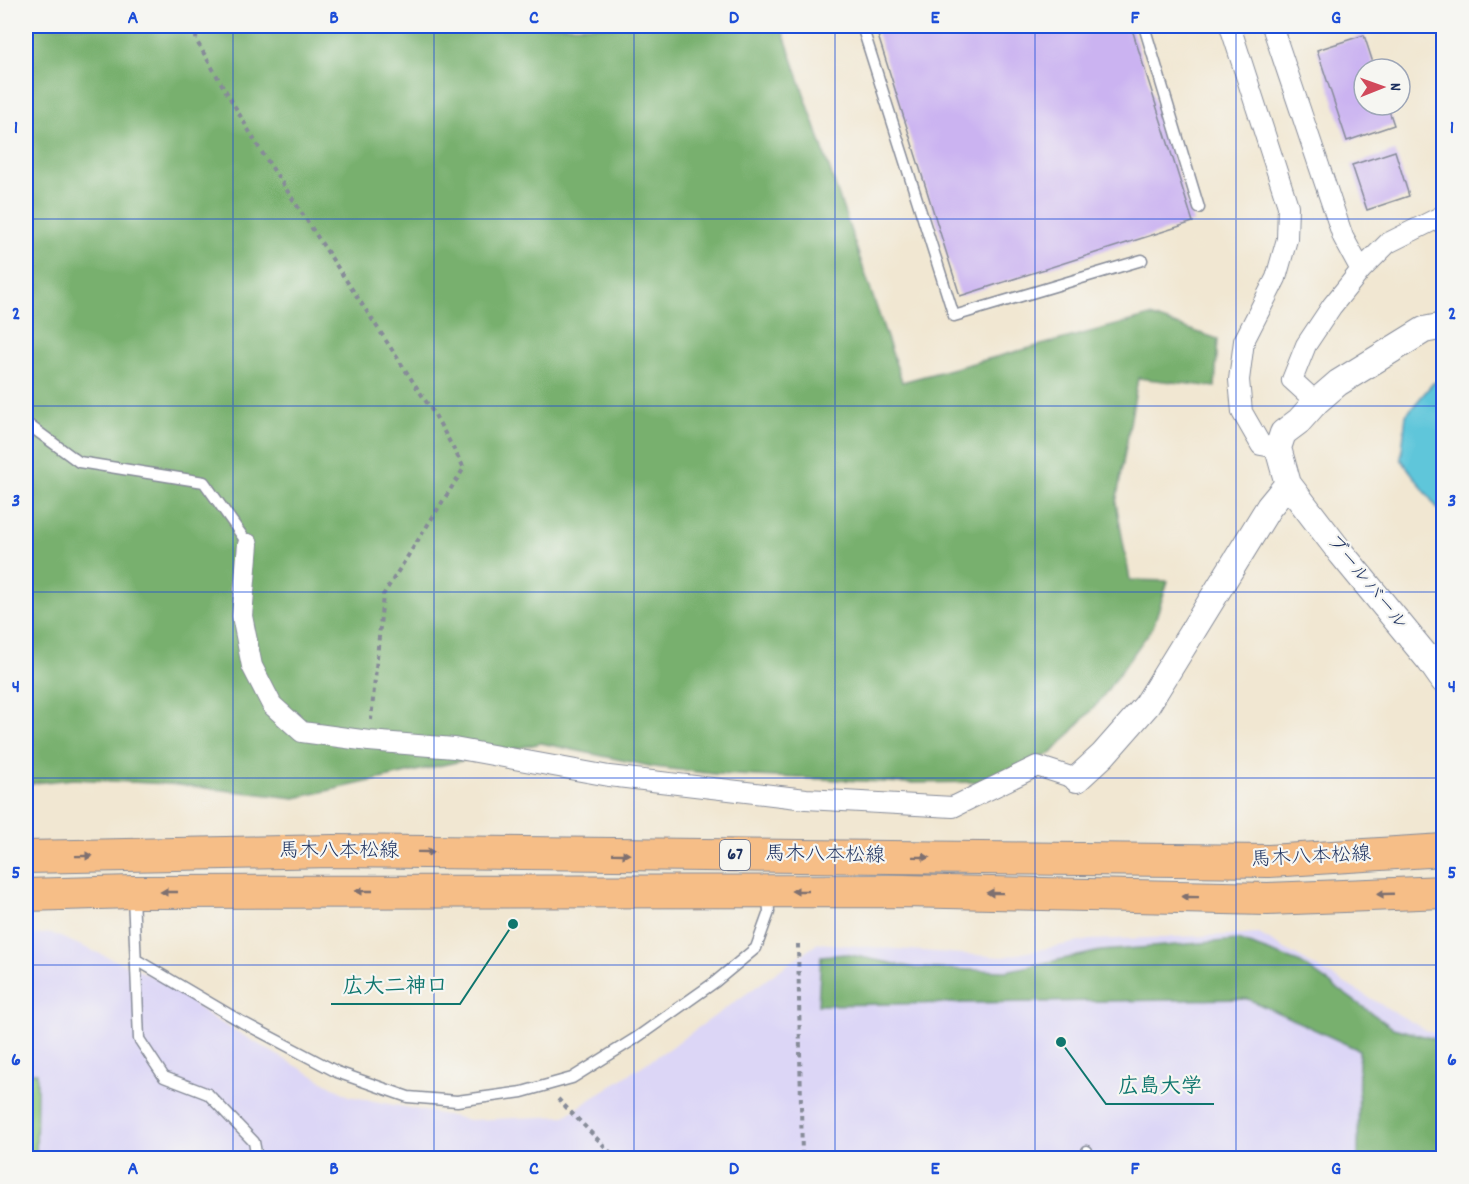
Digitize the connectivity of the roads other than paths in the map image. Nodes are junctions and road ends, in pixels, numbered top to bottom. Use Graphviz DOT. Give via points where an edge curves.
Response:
graph roads {
  1 [pos="861,26"];
  2 [pos="1144,26"];
  3 [pos="1230,26"];
  4 [pos="1272,26"];
  5 [pos="1199,208"];
  6 [pos="1443,215"];
  7 [pos="1142,260"];
  8 [pos="1361,270"];
  9 [pos="1443,326"];
  10 [pos="1316,402"];
  11 [pos="26,423"];
  12 [pos="1278,448"];
  13 [pos="1288,484"];
  14 [pos="248,544"];
  15 [pos="1443,681"];
  16 [pos="1077,779"];
  17 [pos="1443,850"];
  18 [pos="26,857"];
  19 [pos="768,891"];
  20 [pos="133,892"];
  21 [pos="1443,892"];
  22 [pos="26,896"];
  23 [pos="135,959"];
  24 [pos="257,1158"];
  1 -- 7 [label="lane" via="954,316"];
  2 -- 5 [label="lane"];
  3 -- 12 [label="street" via="1288,206 1287,239 1276,278 1244,341 1239,380 1242,412 1261,444"];
  4 -- 8 [label="street" via="1343,237"];
  6 -- 8 [label="street" via="1388,243"];
  8 -- 10 [label="street" via="1306,345 1292,380"];
  9 -- 10 [label="street" via="1424,330 1338,383"];
  10 -- 12 [label="street" via="1283,433"];
  11 -- 14 [label="lane" via="79,462 204,482"];
  12 -- 13 [label="street"];
  13 -- 15 [label="street, ブールバール"];
  13 -- 16 [label="street" via="1269,507 1147,705"];
  14 -- 16 [label="street" via="242,616 252,666 272,705 302,732 454,748 609,776 806,799 953,807 1037,766"];
  18 -- 17 [label="main road, 馬木八本松線 / 67, one-way" via="345,851 1269,861"];
  19 -- 20 [label="main road, 馬木八本松線 / 67, one-way"];
  21 -- 19 [label="main road, 馬木八本松線 / 67, one-way" via="1268,899"];
  19 -- 23 [label="lane" via="769,912 756,948 636,1038 572,1078 522,1092 457,1101 408,1097 337,1072"];
  20 -- 22 [label="main road, 馬木八本松線 / 67"];
  20 -- 23 [label="lane"];
  23 -- 24 [label="lane" via="139,1039 164,1077 208,1094 254,1142"];
}
